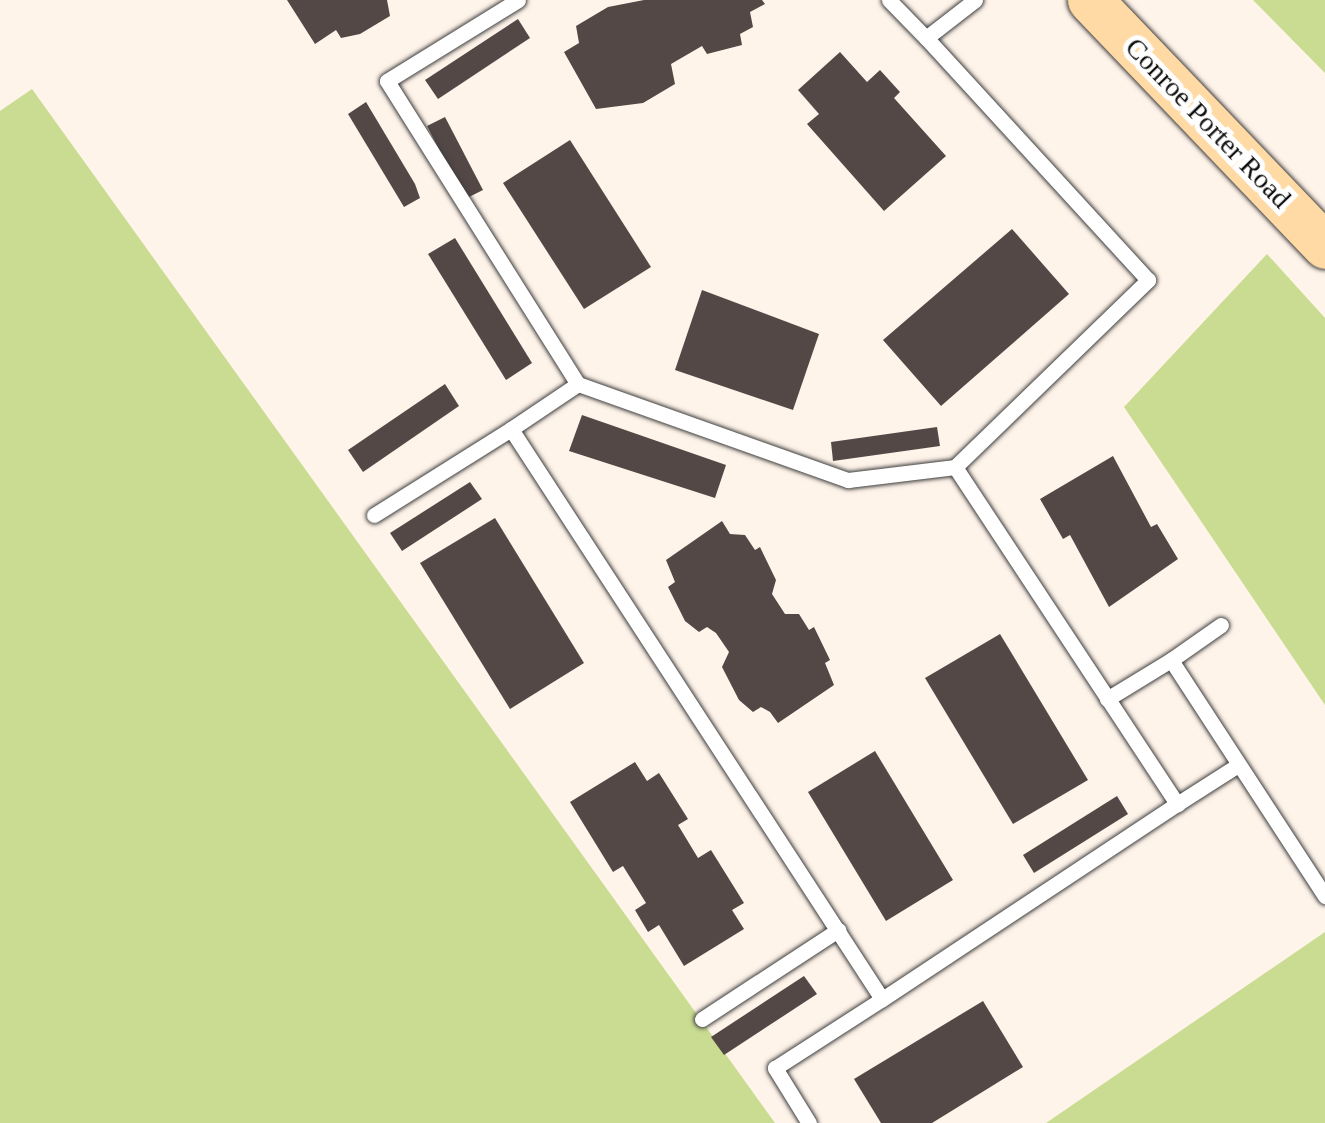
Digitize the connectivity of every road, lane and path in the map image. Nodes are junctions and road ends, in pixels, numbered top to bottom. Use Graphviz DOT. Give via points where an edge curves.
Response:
graph roads {
  1 [pos="518,0"];
  2 [pos="889,0"];
  3 [pos="976,0"];
  4 [pos="1090,0"];
  5 [pos="926,38"];
  6 [pos="1325,246"];
  7 [pos="578,384"];
  8 [pos="510,429"];
  9 [pos="955,467"];
  10 [pos="374,515"];
  11 [pos="1222,625"];
  12 [pos="1171,660"];
  13 [pos="1107,699"];
  14 [pos="1238,765"];
  15 [pos="1177,804"];
  16 [pos="1325,896"];
  17 [pos="838,930"];
  18 [pos="882,999"];
  19 [pos="702,1019"];
  20 [pos="809,1123"];
  1 -- 7 [label="lane" via="387,81"];
  2 -- 5 [label="lane"];
  3 -- 5 [label="lane"];
  4 -- 6 [label="main road, Conroe Porter Road"];
  5 -- 9 [label="lane" via="1148,280"];
  7 -- 8 [label="lane"];
  7 -- 9 [label="lane" via="848,480"];
  8 -- 10 [label="lane"];
  8 -- 17 [label="lane"];
  9 -- 13 [label="lane"];
  11 -- 12 [label="lane"];
  12 -- 13 [label="lane"];
  12 -- 14 [label="lane"];
  13 -- 15 [label="lane"];
  14 -- 15 [label="lane"];
  14 -- 16 [label="lane"];
  15 -- 18 [label="lane"];
  17 -- 18 [label="lane"];
  17 -- 19 [label="lane"];
  18 -- 20 [label="lane" via="775,1068"];
}
